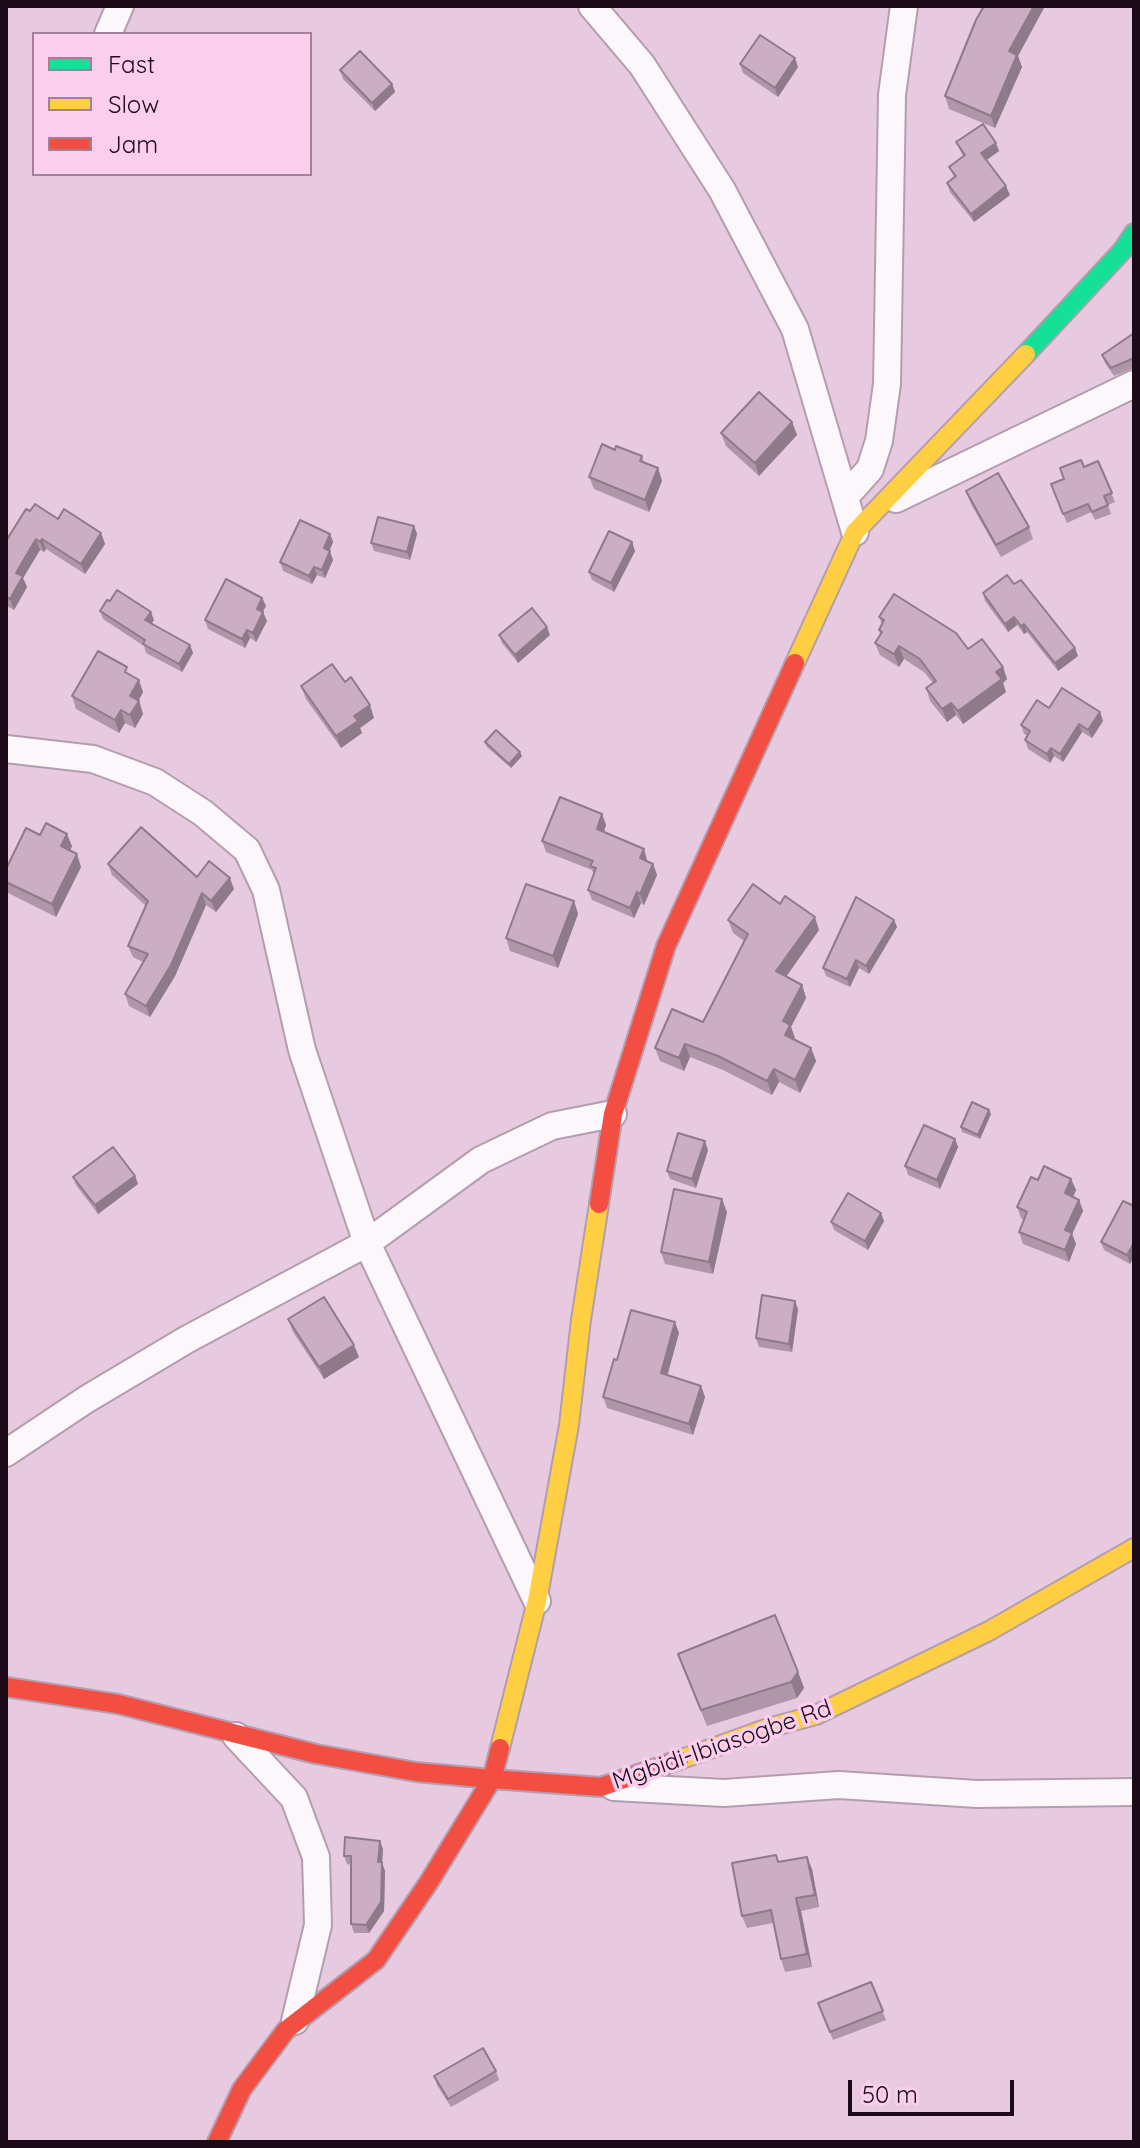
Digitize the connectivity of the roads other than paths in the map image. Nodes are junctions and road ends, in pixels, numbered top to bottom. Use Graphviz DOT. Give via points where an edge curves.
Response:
graph roads {
  1 [pos="120,6"];
  2 [pos="592,6"];
  3 [pos="904,6"];
  4 [pos="109,32"];
  5 [pos="1134,233"];
  6 [pos="1134,384"];
  7 [pos="845,497"];
  8 [pos="883,506"];
  9 [pos="855,532"];
  10 [pos="6,749"];
  11 [pos="613,1114"];
  12 [pos="367,1243"];
  13 [pos="6,1453"];
  14 [pos="1134,1548"];
  15 [pos="537,1601"];
  16 [pos="6,1687"];
  17 [pos="236,1736"];
  18 [pos="492,1779"];
  19 [pos="601,1787"];
  20 [pos="1134,1792"];
  21 [pos="295,2021"];
  22 [pos="217,2142"];
  1 -- 4 [label="street"];
  2 -- 7 [label="street" via="642,65 722,190 795,329"];
  3 -- 7 [label="street" via="892,95 887,384 870,469"];
  5 -- 8 [label="street"];
  6 -- 8 [label="street"];
  7 -- 9 [label="street"];
  8 -- 9 [label="street"];
  9 -- 11 [label="street" via="666,946"];
  10 -- 12 [label="street" via="93,759 155,782 247,850 266,890 302,1050"];
  11 -- 12 [label="street" via="552,1126 481,1160"];
  11 -- 15 [label="street" via="569,1425"];
  12 -- 13 [label="street" via="186,1340"];
  12 -- 15 [label="street"];
  14 -- 19 [label="street, Mgbidi-Ibiasogbe Rd" via="989,1631 816,1715"];
  15 -- 18 [label="street"];
  16 -- 17 [label="street, Mgbidi-Ibiasogbe Rd" via="118,1704"];
  17 -- 18 [label="street, Mgbidi-Ibiasogbe Rd" via="387,1767"];
  17 -- 21 [label="street" via="294,1798 316,1857 318,1925"];
  18 -- 19 [label="street, Mgbidi-Ibiasogbe Rd"];
  18 -- 21 [label="street" via="376,1960"];
  19 -- 20 [label="street" via="724,1793 839,1785 977,1794"];
  21 -- 22 [label="street" via="242,2089"];
}
